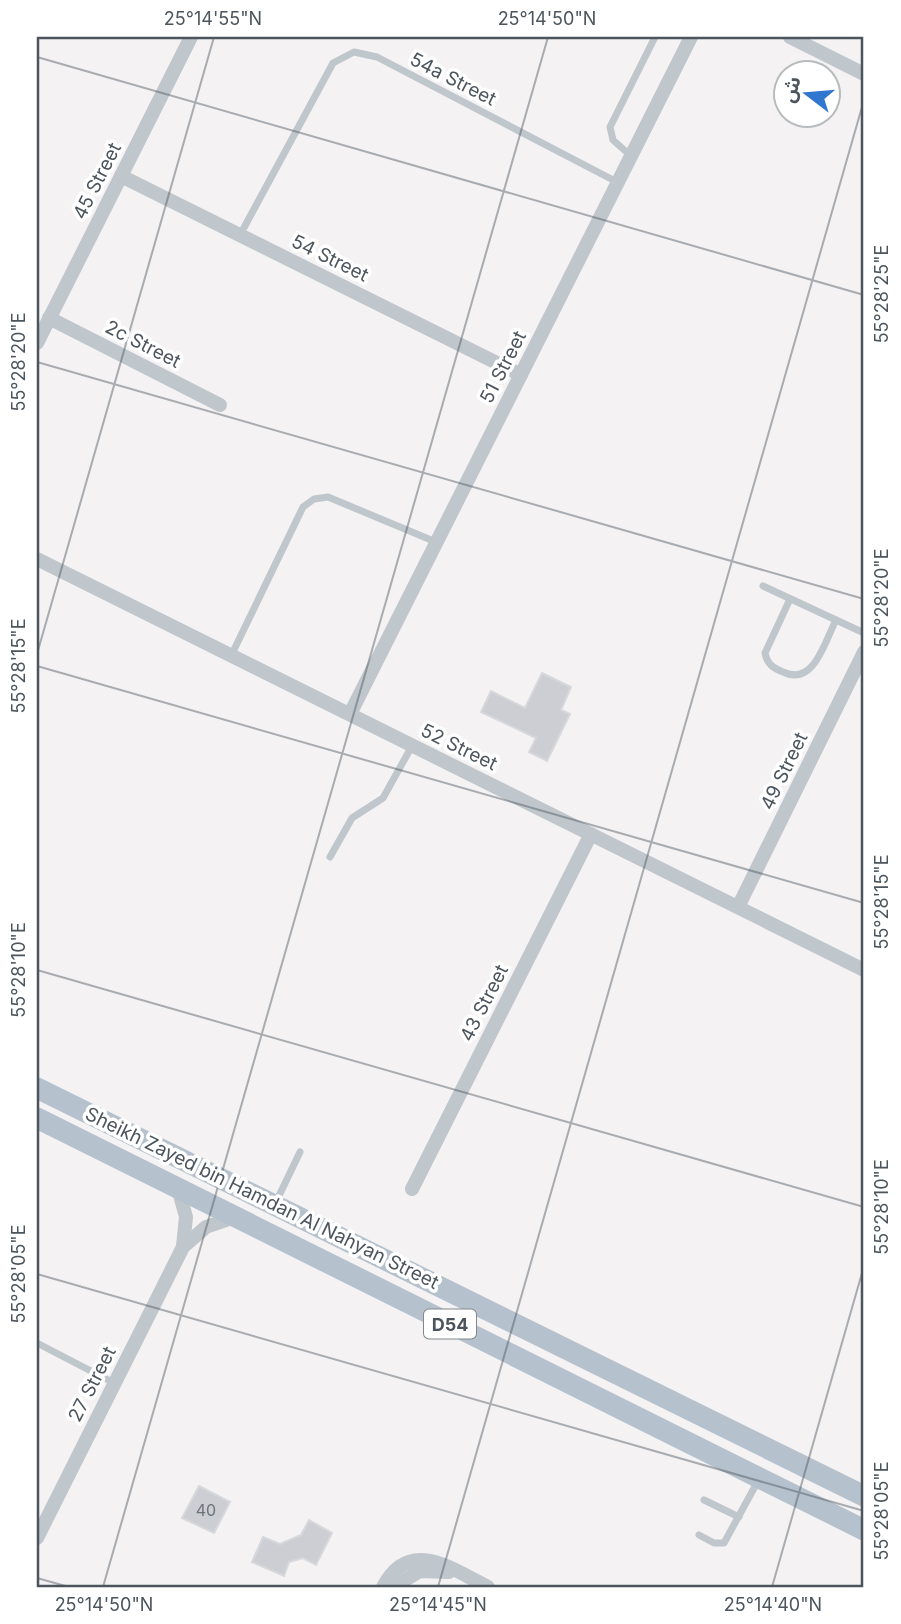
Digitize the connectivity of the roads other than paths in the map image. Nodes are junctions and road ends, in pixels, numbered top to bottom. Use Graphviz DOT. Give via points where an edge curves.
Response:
graph roads {
  1 [pos="191,37"];
  2 [pos="655,37"];
  3 [pos="691,37"];
  4 [pos="790,37"];
  5 [pos="864,74"];
  6 [pos="631,156"];
  7 [pos="121,176"];
  8 [pos="618,183"];
  9 [pos="240,235"];
  10 [pos="49,318"];
  11 [pos="37,343"];
  12 [pos="521,375"];
  13 [pos="220,405"];
  14 [pos="437,542"];
  15 [pos="37,559"];
  16 [pos="763,586"];
  17 [pos="790,598"];
  18 [pos="836,620"];
  19 [pos="864,633"];
  20 [pos="864,652"];
  21 [pos="231,656"];
  22 [pos="350,715"];
  23 [pos="412,746"];
  24 [pos="591,834"];
  25 [pos="330,856"];
  26 [pos="738,907"];
  27 [pos="864,970"];
  28 [pos="37,1087"];
  29 [pos="37,1118"];
  30 [pos="300,1152"];
  31 [pos="178,1188"];
  32 [pos="412,1189"];
  33 [pos="275,1204"];
  34 [pos="235,1217"];
  35 [pos="183,1247"];
  36 [pos="37,1343"];
  37 [pos="114,1383"];
  38 [pos="760,1478"];
  39 [pos="864,1496"];
  40 [pos="705,1500"];
  41 [pos="739,1517"];
  42 [pos="864,1530"];
  43 [pos="699,1535"];
  44 [pos="37,1538"];
  45 [pos="419,1566"];
  46 [pos="383,1587"];
  47 [pos="393,1587"];
  48 [pos="488,1587"];
  1 -- 7 [label="street, 45 Street"];
  2 -- 6 [label="lane" via="610,127 613,140"];
  3 -- 6 [label="street, 51 Street"];
  4 -- 5 [label="street"];
  6 -- 8 [label="street, 51 Street"];
  7 -- 9 [label="street, 54 Street"];
  7 -- 10 [label="street, 45 Street"];
  8 -- 9 [label="lane, 54a Street" via="377,57 354,52 333,63"];
  8 -- 12 [label="street, 51 Street"];
  9 -- 12 [label="street, 54 Street"];
  10 -- 11 [label="street, 45 Street"];
  10 -- 13 [label="street, 2c Street"];
  12 -- 14 [label="street, 51 Street"];
  14 -- 21 [label="lane" via="328,497 314,499 303,507"];
  14 -- 22 [label="street, 51 Street"];
  15 -- 21 [label="street, 52 Street"];
  16 -- 17 [label="lane"];
  17 -- 18 [label="lane"];
  17 -- 18 [label="lane" via="765,653 772,666 786,674 798,677 809,672"];
  18 -- 19 [label="lane"];
  20 -- 26 [label="street, 49 Street"];
  21 -- 22 [label="street, 52 Street"];
  22 -- 23 [label="street, 52 Street"];
  23 -- 24 [label="street, 52 Street"];
  23 -- 25 [label="lane" via="383,798 352,818"];
  24 -- 26 [label="street, 52 Street"];
  24 -- 32 [label="street, 43 Street"];
  26 -- 27 [label="street, 52 Street"];
  28 -- 33 [label="main road, Sheikh Zayed bin Hamdan Al Nahyan Street / D54"];
  29 -- 31 [label="main road, Sheikh Zayed bin Hamdan Al Nahyan Street / D54"];
  30 -- 33 [label="lane"];
  31 -- 34 [label="main road, Sheikh Zayed bin Hamdan Al Nahyan Street / D54"];
  31 -- 35 [label="street, 27 Street" via="186,1217"];
  33 -- 39 [label="main road, Sheikh Zayed bin Hamdan Al Nahyan Street / D54"];
  34 -- 35 [label="street, 27 Street" via="206,1227"];
  34 -- 38 [label="main road, Sheikh Zayed bin Hamdan Al Nahyan Street / D54"];
  35 -- 37 [label="street, 27 Street"];
  36 -- 37 [label="lane"];
  37 -- 44 [label="street, 27 Street"];
  38 -- 41 [label="lane"];
  38 -- 42 [label="main road, Sheikh Zayed bin Hamdan Al Nahyan Street / D54"];
  40 -- 41 [label="lane"];
  41 -- 43 [label="lane" via="724,1544"];
  45 -- 46 [label="street" via="397,1570"];
  45 -- 47 [label="street"];
  45 -- 48 [label="street" via="445,1563"];
}
